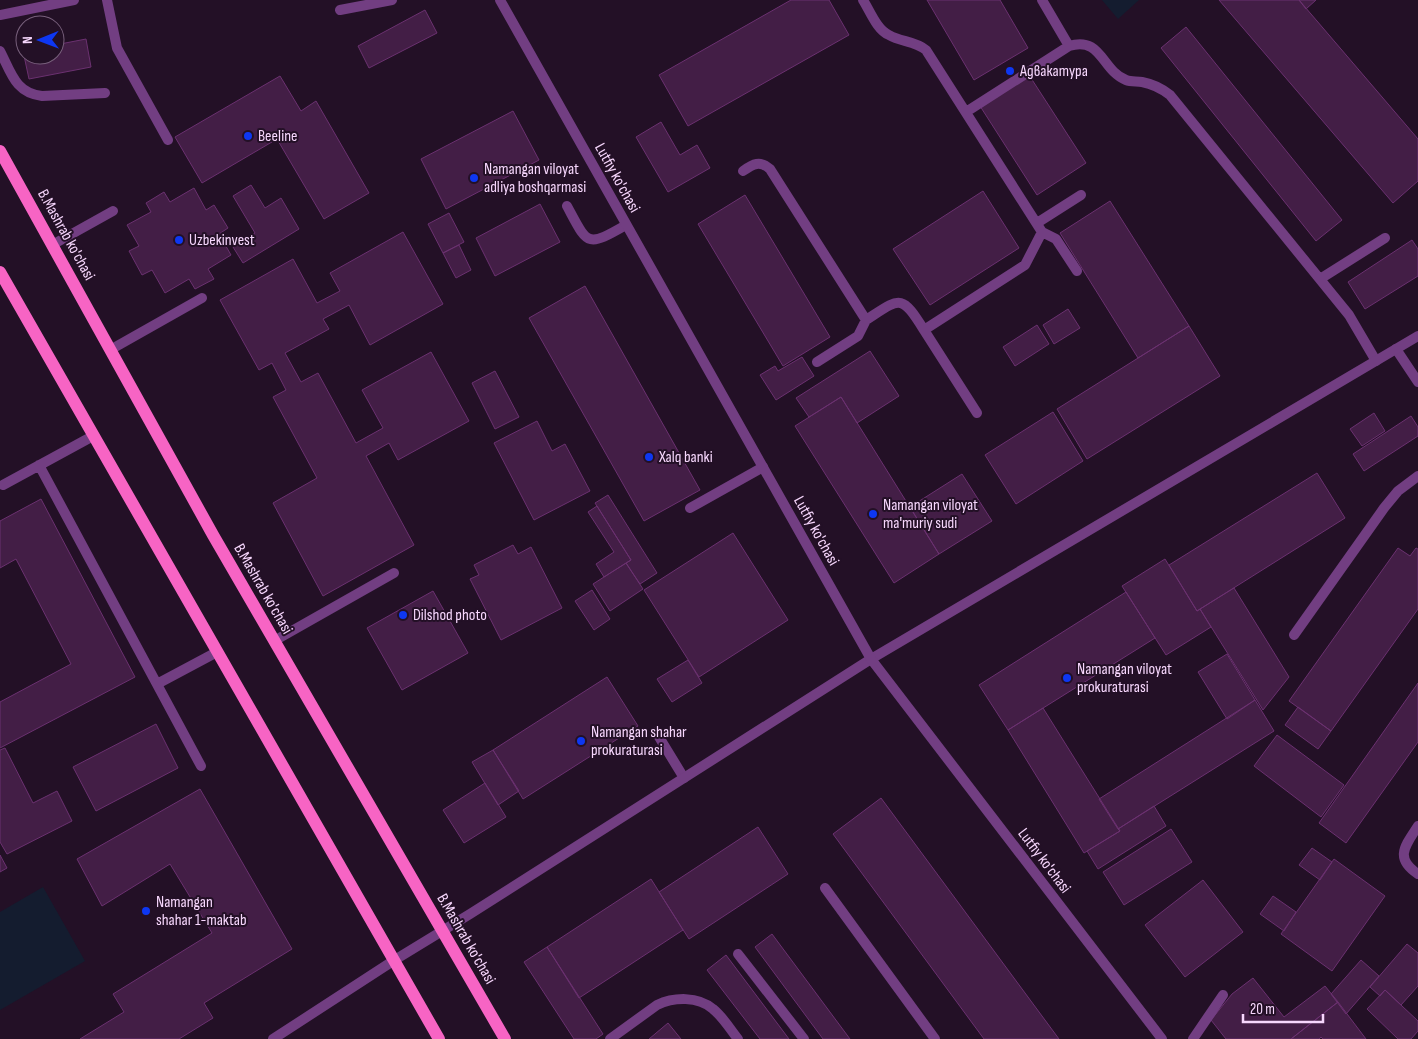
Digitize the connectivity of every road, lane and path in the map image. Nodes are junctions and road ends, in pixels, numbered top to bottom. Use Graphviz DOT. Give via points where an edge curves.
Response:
graph roads {
  1 [pos="74,0"];
  2 [pos="107,0"];
  3 [pos="392,0"];
  4 [pos="500,0"];
  5 [pos="863,0"];
  6 [pos="1042,0"];
  7 [pos="340,10"];
  8 [pos="0,15"];
  9 [pos="1069,46"];
  10 [pos="0,51"];
  11 [pos="105,93"];
  12 [pos="966,112"];
  13 [pos="168,140"];
  14 [pos="0,151"];
  15 [pos="743,171"];
  16 [pos="1081,195"];
  17 [pos="566,206"];
  18 [pos="113,210"];
  19 [pos="626,225"];
  20 [pos="1040,228"];
  21 [pos="1385,238"];
  22 [pos="52,245"];
  23 [pos="0,272"];
  24 [pos="1077,272"];
  25 [pos="1320,279"];
  26 [pos="202,298"];
  27 [pos="866,320"];
  28 [pos="924,330"];
  29 [pos="1418,336"];
  30 [pos="1396,349"];
  31 [pos="110,350"];
  32 [pos="1376,361"];
  33 [pos="817,362"];
  34 [pos="1418,382"];
  35 [pos="977,413"];
  36 [pos="93,436"];
  37 [pos="40,465"];
  38 [pos="762,467"];
  39 [pos="1418,476"];
  40 [pos="3,485"];
  41 [pos="690,508"];
  42 [pos="394,573"];
  43 [pos="1294,634"];
  44 [pos="274,641"];
  45 [pos="217,652"];
  46 [pos="871,659"];
  47 [pos="157,684"];
  48 [pos="656,732"];
  49 [pos="200,766"];
  50 [pos="684,778"];
  51 [pos="1418,826"];
  52 [pos="1418,874"];
  53 [pos="825,888"];
  54 [pos="442,931"];
  55 [pos="738,954"];
  56 [pos="393,961"];
  57 [pos="1223,995"];
  58 [pos="273,1039"];
  59 [pos="439,1039"];
  60 [pos="505,1039"];
  61 [pos="610,1039"];
  62 [pos="738,1039"];
  63 [pos="804,1039"];
  64 [pos="935,1039"];
  65 [pos="1162,1039"];
  66 [pos="1193,1039"];
  1 -- 8 [label="street"];
  2 -- 13 [label="street" via="116,48"];
  3 -- 7 [label="street"];
  4 -- 19 [label="street, Lutfiy ko'chasi"];
  5 -- 12 [label="street" via="883,32 919,44 926,50"];
  6 -- 9 [label="street"];
  9 -- 12 [label="street"];
  9 -- 25 [label="street" via="1088,44 1126,80 1158,86 1170,95"];
  10 -- 11 [label="street" via="17,83 31,95"];
  12 -- 20 [label="street"];
  14 -- 22 [label="main road, B.Mashrab ko'chasi"];
  15 -- 27 [label="street" via="758,163 770,169"];
  16 -- 20 [label="street"];
  17 -- 19 [label="street" via="587,238 602,239"];
  18 -- 22 [label="street"];
  19 -- 38 [label="street, Lutfiy ko'chasi"];
  20 -- 24 [label="street" via="1056,239"];
  20 -- 28 [label="street" via="1025,265"];
  21 -- 25 [label="street"];
  22 -- 31 [label="main road, B.Mashrab ko'chasi"];
  23 -- 36 [label="main road"];
  25 -- 32 [label="street" via="1349,315"];
  26 -- 31 [label="street"];
  27 -- 28 [label="street" via="896,303 904,304"];
  27 -- 33 [label="street" via="858,336"];
  28 -- 35 [label="street"];
  29 -- 30 [label="street"];
  30 -- 32 [label="street"];
  30 -- 34 [label="street"];
  31 -- 44 [label="main road, B.Mashrab ko'chasi"];
  32 -- 46 [label="street"];
  36 -- 37 [label="street"];
  36 -- 45 [label="main road"];
  37 -- 40 [label="street"];
  37 -- 47 [label="street"];
  38 -- 41 [label="street"];
  38 -- 46 [label="street, Lutfiy ko'chasi"];
  39 -- 43 [label="street" via="1398,491 1384,508"];
  42 -- 44 [label="street"];
  44 -- 54 [label="main road, B.Mashrab ko'chasi"];
  45 -- 47 [label="street"];
  45 -- 56 [label="main road"];
  46 -- 50 [label="street"];
  46 -- 65 [label="street, Lutfiy ko'chasi"];
  47 -- 49 [label="street"];
  48 -- 50 [label="street"];
  50 -- 54 [label="street"];
  51 -- 52 [label="street" via="1403,852 1404,861"];
  53 -- 64 [label="street"];
  54 -- 56 [label="street"];
  54 -- 60 [label="main road, B.Mashrab ko'chasi"];
  55 -- 63 [label="street"];
  56 -- 58 [label="street"];
  56 -- 59 [label="main road"];
  57 -- 66 [label="street"];
  61 -- 62 [label="street" via="657,1005 682,999 712,1008"];
}
